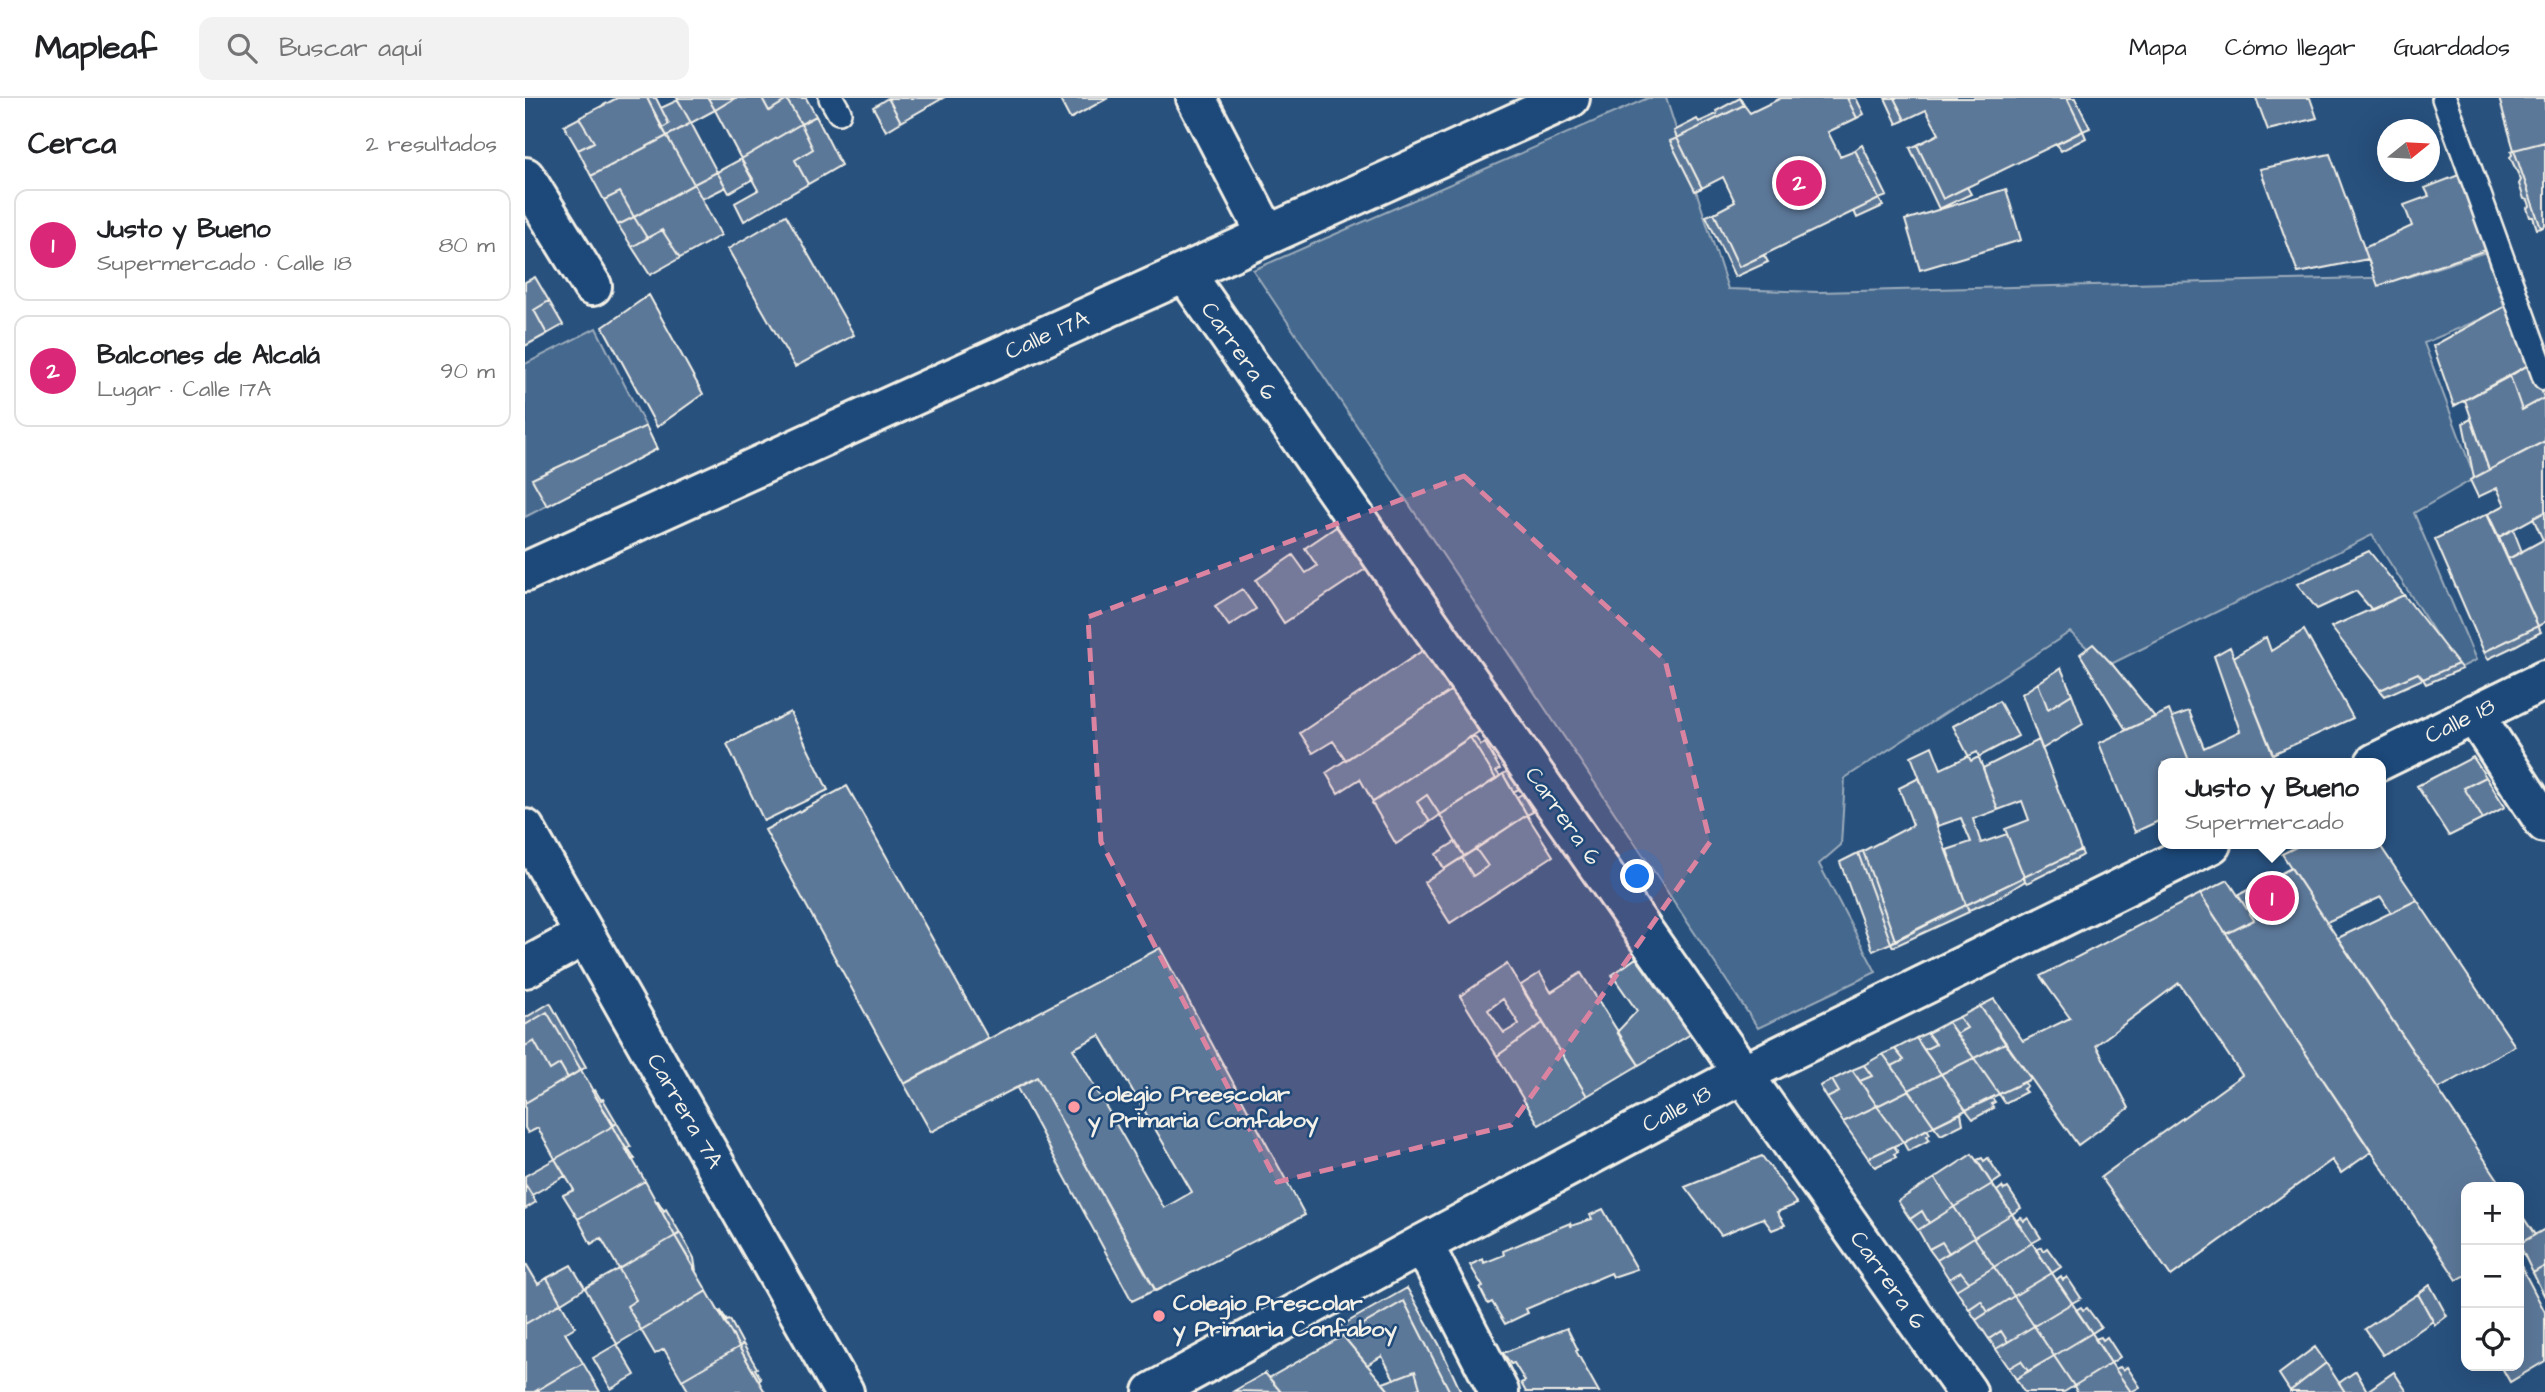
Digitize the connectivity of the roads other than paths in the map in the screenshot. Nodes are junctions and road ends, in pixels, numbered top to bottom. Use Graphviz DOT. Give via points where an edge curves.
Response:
graph roads {
  1 [pos="1196,98"];
  2 [pos="1570,98"];
  3 [pos="2444,98"];
  4 [pos="525,177"];
  5 [pos="1267,235"];
  6 [pos="1185,273"];
  7 [pos="592,286"];
  8 [pos="2545,378"];
  9 [pos="525,572"];
  10 [pos="2545,680"];
  11 [pos="2474,714"];
  12 [pos="2385,758"];
  13 [pos="2545,823"];
  14 [pos="525,829"];
  15 [pos="2201,849"];
  16 [pos="585,934"];
  17 [pos="525,968"];
  18 [pos="1743,1074"];
  19 [pos="1423,1244"];
  20 [pos="844,1392"];
  21 [pos="1153,1392"];
  22 [pos="1499,1392"];
  23 [pos="1967,1392"];
  1 -- 5 [label="street"];
  2 -- 5 [label="street, Calle 17A"];
  3 -- 8 [label="lane"];
  4 -- 7 [label="street"];
  5 -- 6 [label="street, Calle 17A"];
  6 -- 9 [label="street, Calle 17A"];
  6 -- 18 [label="street, Carrera 6"];
  10 -- 11 [label="street, Calle 18"];
  11 -- 12 [label="street, Calle 18"];
  11 -- 13 [label="street"];
  14 -- 16 [label="street, Carrera 7A"];
  15 -- 18 [label="street, Calle 18"];
  16 -- 17 [label="street"];
  16 -- 20 [label="street, Carrera 7A"];
  18 -- 19 [label="street, Calle 18"];
  18 -- 23 [label="street, Carrera 6"];
  19 -- 21 [label="street, Calle 18"];
  19 -- 22 [label="street"];
}
